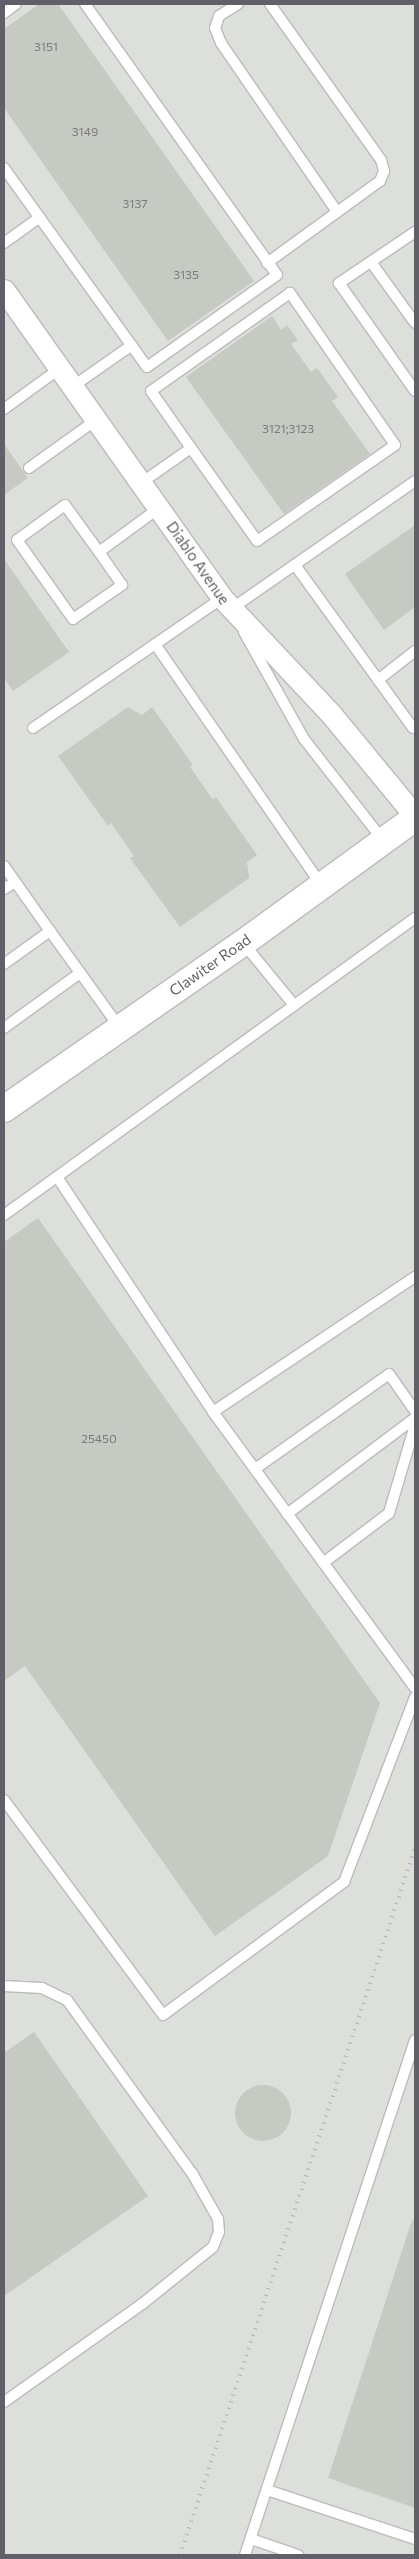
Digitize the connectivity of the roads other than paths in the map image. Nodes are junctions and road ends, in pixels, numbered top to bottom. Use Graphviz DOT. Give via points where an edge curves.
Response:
graph roads {
  1 [pos="16,4"];
  2 [pos="85,4"];
  3 [pos="238,4"];
  4 [pos="270,4"];
  5 [pos="4,13"];
  6 [pos="4,168"];
  7 [pos="337,212"];
  8 [pos="40,218"];
  9 [pos="414,235"];
  10 [pos="4,243"];
  11 [pos="371,262"];
  12 [pos="268,263"];
  13 [pos="5,295"];
  14 [pos="415,323"];
  15 [pos="132,345"];
  16 [pos="59,368"];
  17 [pos="72,387"];
  18 [pos="415,391"];
  19 [pos="4,409"];
  20 [pos="96,420"];
  21 [pos="191,448"];
  22 [pos="29,468"];
  23 [pos="415,481"];
  24 [pos="141,483"];
  25 [pos="159,508"];
  26 [pos="99,552"];
  27 [pos="295,565"];
  28 [pos="226,603"];
  29 [pos="155,644"];
  30 [pos="415,651"];
  31 [pos="378,680"];
  32 [pos="415,726"];
  33 [pos="33,728"];
  34 [pos="415,817"];
  35 [pos="383,840"];
  36 [pos="4,866"];
  37 [pos="15,882"];
  38 [pos="321,885"];
  39 [pos="4,889"];
  40 [pos="415,918"];
  41 [pos="50,932"];
  42 [pos="243,943"];
  43 [pos="4,964"];
  44 [pos="80,974"];
  45 [pos="294,1005"];
  46 [pos="4,1028"];
  47 [pos="120,1028"];
  48 [pos="4,1110"];
  49 [pos="57,1176"];
  50 [pos="4,1215"];
  51 [pos="415,1276"];
  52 [pos="415,1411"];
  53 [pos="213,1412"];
  54 [pos="415,1418"];
  55 [pos="415,1425"];
  56 [pos="255,1469"];
  57 [pos="287,1514"];
  58 [pos="323,1563"];
  59 [pos="415,1688"];
  60 [pos="415,1697"];
  61 [pos="4,1800"];
  62 [pos="4,1986"];
  63 [pos="415,2040"];
  64 [pos="4,2402"];
  65 [pos="267,2490"];
  66 [pos="251,2539"];
  67 [pos="415,2539"];
  68 [pos="245,2555"];
  69 [pos="298,2555"];
  1 -- 5 [label="lane"];
  2 -- 12 [label="lane"];
  3 -- 7 [label="lane" via="219,16 214,28"];
  4 -- 7 [label="lane" via="381,160 384,171 380,182"];
  6 -- 8 [label="lane"];
  7 -- 12 [label="lane"];
  8 -- 10 [label="lane"];
  8 -- 15 [label="lane"];
  9 -- 11 [label="lane"];
  11 -- 14 [label="lane"];
  11 -- 18 [label="lane" via="339,283"];
  12 -- 15 [label="lane" via="277,275 147,367"];
  13 -- 16 [label="street, Diablo Avenue"];
  15 -- 17 [label="lane"];
  16 -- 17 [label="street, Diablo Avenue"];
  16 -- 19 [label="lane"];
  17 -- 20 [label="street, Diablo Avenue"];
  20 -- 22 [label="lane"];
  20 -- 24 [label="street, Diablo Avenue"];
  21 -- 21 [label="lane" via="257,541 395,446 290,293 151,391"];
  21 -- 24 [label="lane"];
  23 -- 27 [label="lane"];
  24 -- 25 [label="street, Diablo Avenue"];
  25 -- 26 [label="lane"];
  25 -- 28 [label="street, Diablo Avenue"];
  26 -- 26 [label="lane" via="122,585 73,619 17,540 65,505"];
  27 -- 28 [label="lane"];
  27 -- 31 [label="lane"];
  28 -- 29 [label="lane"];
  28 -- 34 [label="street, Diablo Avenue" via="331,714"];
  28 -- 35 [label="lane" via="304,739"];
  29 -- 33 [label="lane"];
  29 -- 38 [label="lane"];
  30 -- 31 [label="lane"];
  31 -- 32 [label="lane" via="413,728"];
  34 -- 35 [label="street, Clawiter Road"];
  35 -- 38 [label="street, Clawiter Road"];
  36 -- 37 [label="lane"];
  37 -- 39 [label="lane"];
  37 -- 41 [label="lane"];
  38 -- 42 [label="street, Clawiter Road"];
  40 -- 45 [label="lane"];
  41 -- 43 [label="lane"];
  41 -- 44 [label="lane"];
  42 -- 45 [label="lane"];
  42 -- 47 [label="street, Clawiter Road"];
  44 -- 46 [label="lane"];
  44 -- 47 [label="lane"];
  45 -- 49 [label="lane"];
  47 -- 48 [label="street, Clawiter Road"];
  49 -- 50 [label="lane"];
  49 -- 53 [label="lane"];
  51 -- 53 [label="lane"];
  52 -- 56 [label="lane" via="389,1374"];
  53 -- 56 [label="lane"];
  54 -- 57 [label="lane"];
  55 -- 58 [label="lane" via="389,1513"];
  56 -- 57 [label="lane"];
  57 -- 58 [label="lane"];
  58 -- 59 [label="lane"];
  60 -- 61 [label="lane" via="344,1882 163,2015"];
  62 -- 64 [label="lane" via="42,1988 67,2000 192,2174 218,2220 219,2232 213,2247 142,2304"];
  63 -- 65 [label="lane"];
  65 -- 66 [label="lane"];
  65 -- 67 [label="lane"];
  66 -- 68 [label="lane"];
  66 -- 69 [label="lane"];
}
